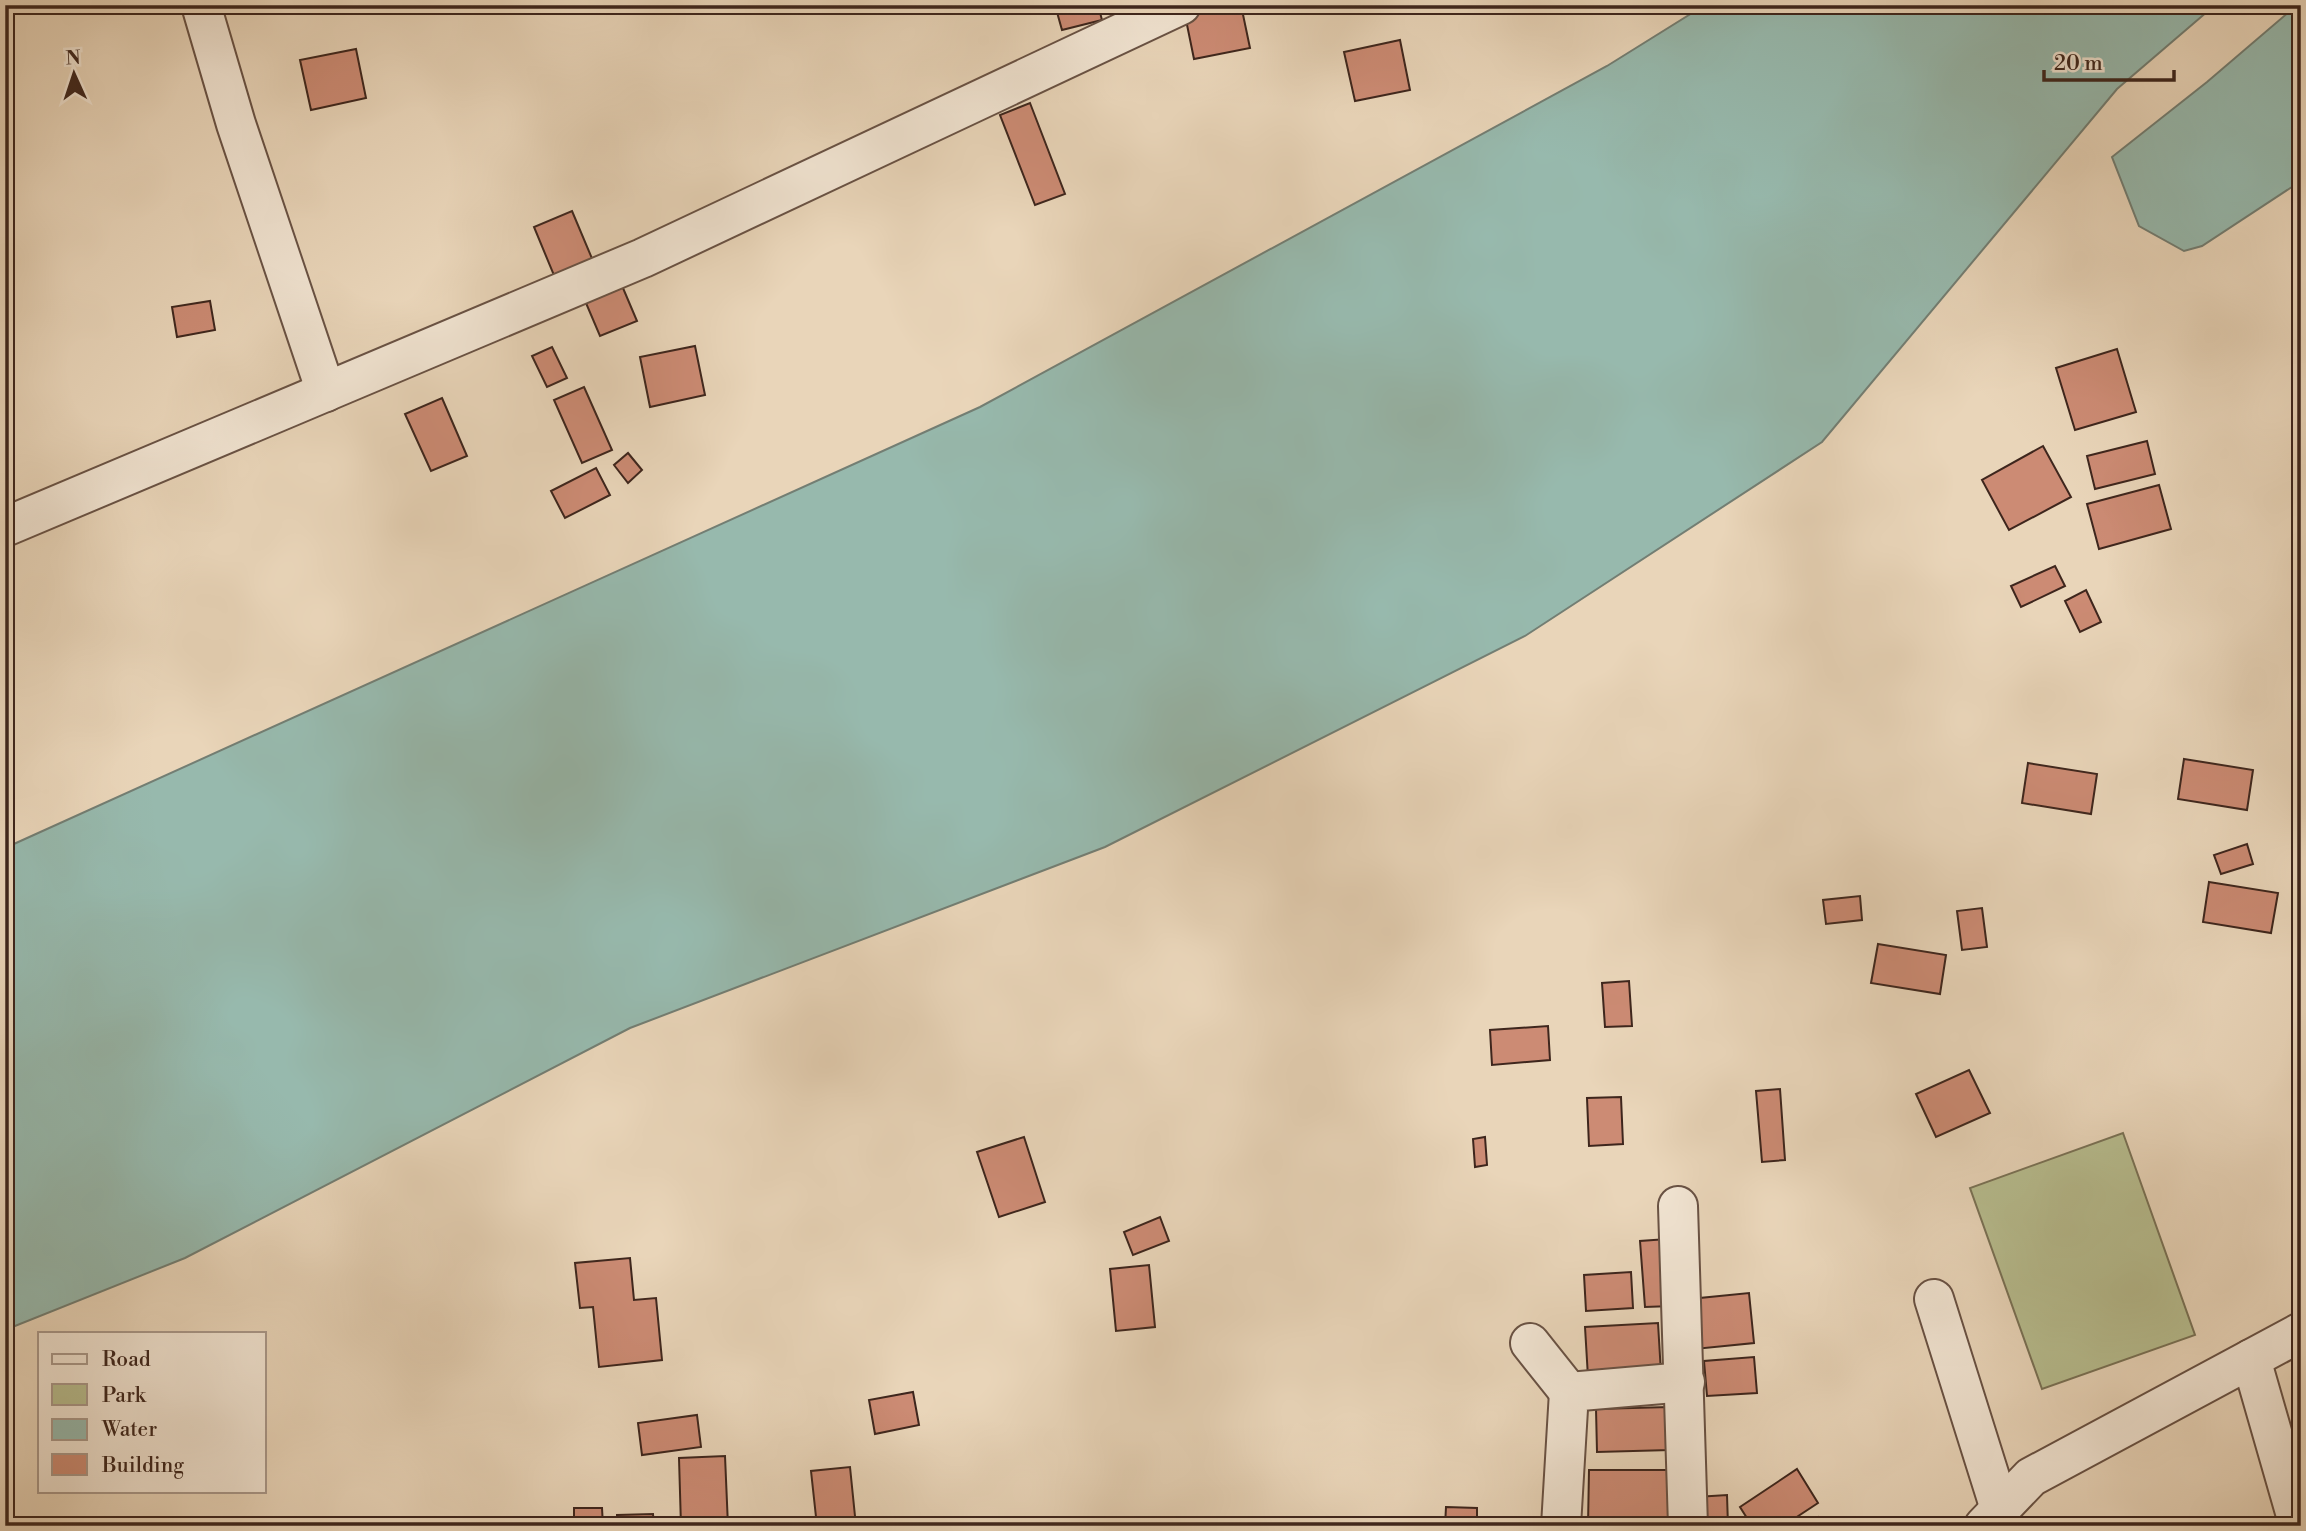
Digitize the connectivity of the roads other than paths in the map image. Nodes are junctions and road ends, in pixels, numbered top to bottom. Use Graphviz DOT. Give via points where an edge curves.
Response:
graph roads {
  1 [pos="201,5"];
  2 [pos="1181,5"];
  3 [pos="326,392"];
  4 [pos="5,527"];
  5 [pos="1678,1206"];
  6 [pos="1934,1300"];
  7 [pos="2301,1332"];
  8 [pos="1530,1343"];
  9 [pos="2251,1359"];
  10 [pos="1685,1382"];
  11 [pos="1569,1392"];
  12 [pos="1992,1517"];
  13 [pos="1561,1526"];
  14 [pos="1688,1526"];
  15 [pos="2299,1526"];
  1 -- 3 [label="street"];
  2 -- 3 [label="street" via="643,258"];
  3 -- 4 [label="street"];
  5 -- 10 [label="street"];
  6 -- 12 [label="street"];
  7 -- 9 [label="street"];
  8 -- 11 [label="street"];
  9 -- 12 [label="street" via="2031,1477"];
  9 -- 15 [label="street"];
  10 -- 11 [label="street"];
  10 -- 14 [label="street"];
  11 -- 13 [label="street"];
}
